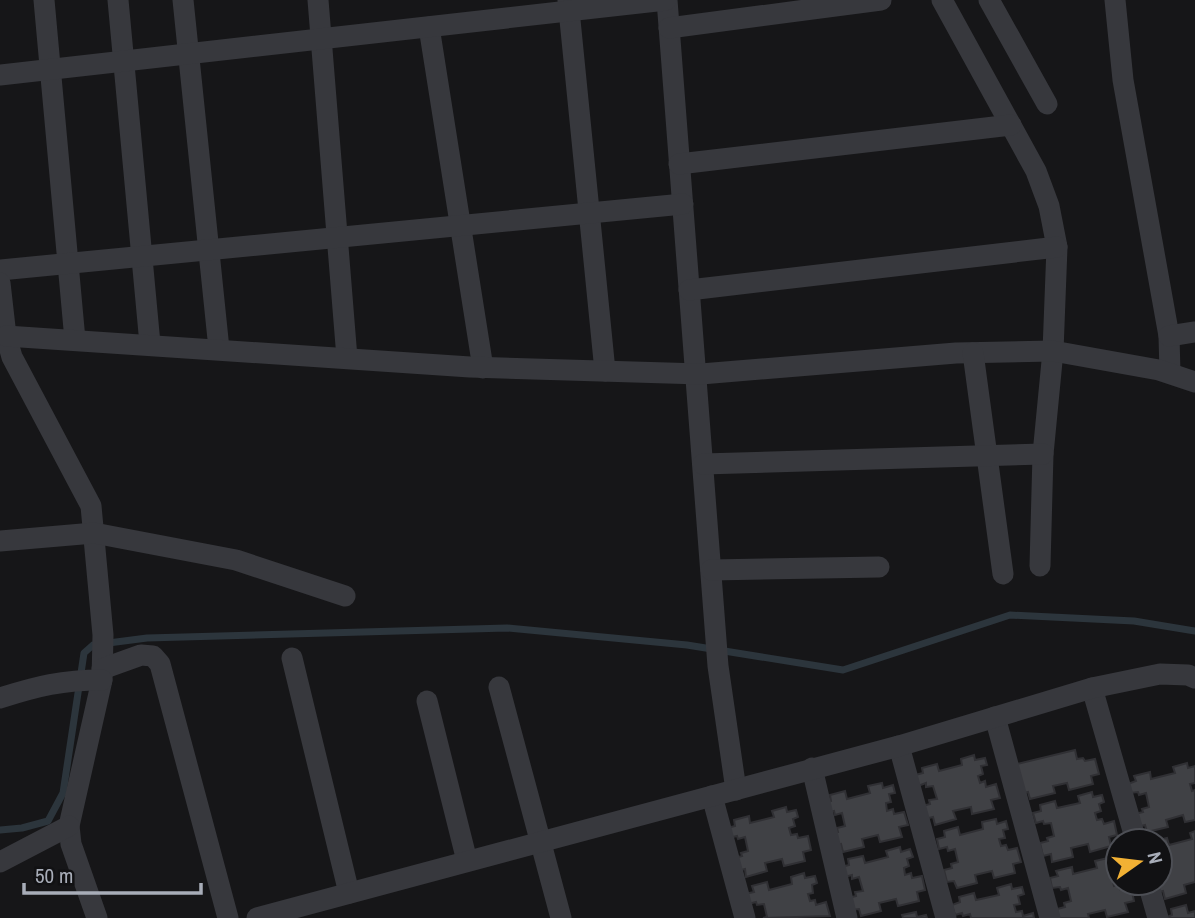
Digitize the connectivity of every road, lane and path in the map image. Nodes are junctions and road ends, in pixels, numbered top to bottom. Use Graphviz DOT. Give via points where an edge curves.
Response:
graph roads {
  1 [pos="44,0"];
  2 [pos="118,0"];
  3 [pos="183,0"];
  4 [pos="318,0"];
  5 [pos="666,0"];
  6 [pos="881,0"];
  7 [pos="942,0"];
  8 [pos="989,0"];
  9 [pos="1115,0"];
  10 [pos="569,5"];
  11 [pos="429,27"];
  12 [pos="669,27"];
  13 [pos="321,39"];
  14 [pos="188,54"];
  15 [pos="124,61"];
  16 [pos="50,69"];
  17 [pos="0,75"];
  18 [pos="1046,104"];
  19 [pos="1011,125"];
  20 [pos="680,164"];
  21 [pos="682,204"];
  22 [pos="589,213"];
  23 [pos="460,226"];
  24 [pos="337,237"];
  25 [pos="1058,247"];
  26 [pos="209,250"];
  27 [pos="142,256"];
  28 [pos="68,263"];
  29 [pos="0,270"];
  30 [pos="0,282"];
  31 [pos="689,290"];
  32 [pos="1195,332"];
  33 [pos="6,336"];
  34 [pos="1169,336"];
  35 [pos="75,340"];
  36 [pos="150,344"];
  37 [pos="219,349"];
  38 [pos="1053,351"];
  39 [pos="973,353"];
  40 [pos="347,358"];
  41 [pos="483,368"];
  42 [pos="605,371"];
  43 [pos="696,373"];
  44 [pos="1170,373"];
  45 [pos="1195,382"];
  46 [pos="1043,454"];
  47 [pos="987,456"];
  48 [pos="703,464"];
  49 [pos="94,533"];
  50 [pos="0,541"];
  51 [pos="1040,566"];
  52 [pos="879,567"];
  53 [pos="711,570"];
  54 [pos="1003,574"];
  55 [pos="345,596"];
  56 [pos="292,658"];
  57 [pos="99,664"];
  58 [pos="1195,678"];
  59 [pos="499,687"];
  60 [pos="1092,688"];
  61 [pos="0,698"];
  62 [pos="427,701"];
  63 [pos="995,717"];
  64 [pos="899,746"];
  65 [pos="812,768"];
  66 [pos="736,790"];
  67 [pos="712,796"];
  68 [pos="69,827"];
  69 [pos="1132,827"];
  70 [pos="539,842"];
  71 [pos="467,861"];
  72 [pos="0,862"];
  73 [pos="349,893"];
  74 [pos="1152,897"];
  75 [pos="97,918"];
  76 [pos="228,918"];
  77 [pos="257,918"];
  78 [pos="561,918"];
  79 [pos="745,918"];
  80 [pos="846,918"];
  81 [pos="946,918"];
  82 [pos="1050,918"];
  83 [pos="1158,918"];
  1 -- 16 [label="street"];
  2 -- 15 [label="street"];
  3 -- 14 [label="street"];
  4 -- 13 [label="street"];
  5 -- 10 [label="street"];
  5 -- 12 [label="street"];
  6 -- 12 [label="street"];
  7 -- 19 [label="street"];
  8 -- 18 [label="street"];
  9 -- 34 [label="street" via="1123,80"];
  10 -- 11 [label="street"];
  10 -- 22 [label="street"];
  11 -- 13 [label="street"];
  11 -- 23 [label="street"];
  12 -- 20 [label="street"];
  13 -- 14 [label="street"];
  13 -- 24 [label="street"];
  14 -- 15 [label="street"];
  14 -- 26 [label="street"];
  15 -- 16 [label="street"];
  15 -- 27 [label="street"];
  16 -- 17 [label="street"];
  16 -- 28 [label="street"];
  19 -- 20 [label="street"];
  19 -- 25 [label="street" via="1036,171"];
  20 -- 21 [label="street"];
  21 -- 22 [label="street"];
  21 -- 31 [label="street"];
  22 -- 23 [label="street"];
  22 -- 42 [label="street"];
  23 -- 24 [label="street"];
  23 -- 41 [label="street"];
  24 -- 26 [label="street"];
  24 -- 40 [label="street"];
  25 -- 31 [label="street"];
  25 -- 38 [label="street"];
  26 -- 27 [label="street"];
  26 -- 37 [label="street"];
  27 -- 28 [label="street"];
  27 -- 36 [label="street"];
  28 -- 29 [label="street"];
  28 -- 35 [label="street"];
  30 -- 33 [label="street"];
  31 -- 43 [label="street"];
  32 -- 34 [label="street"];
  33 -- 35 [label="street"];
  33 -- 49 [label="street" via="12,357 85,491"];
  34 -- 44 [label="street"];
  35 -- 36 [label="street"];
  36 -- 37 [label="street"];
  37 -- 40 [label="street"];
  38 -- 39 [label="street"];
  38 -- 44 [label="street"];
  38 -- 46 [label="street"];
  39 -- 43 [label="street"];
  39 -- 47 [label="street"];
  40 -- 41 [label="street"];
  41 -- 42 [label="street"];
  42 -- 43 [label="street"];
  43 -- 48 [label="street"];
  44 -- 45 [label="street"];
  46 -- 47 [label="street"];
  46 -- 51 [label="street"];
  47 -- 48 [label="street"];
  47 -- 54 [label="street"];
  48 -- 53 [label="street"];
  49 -- 50 [label="street"];
  49 -- 55 [label="street" via="236,560"];
  49 -- 57 [label="street"];
  52 -- 53 [label="street"];
  53 -- 66 [label="street" via="718,666"];
  56 -- 73 [label="street"];
  57 -- 61 [label="street" via="66,680"];
  57 -- 68 [label="street"];
  57 -- 76 [label="street" via="141,654 153,656 160,664"];
  58 -- 60 [label="street" via="1160,674"];
  59 -- 70 [label="street"];
  60 -- 63 [label="street"];
  60 -- 69 [label="street"];
  62 -- 71 [label="street"];
  63 -- 64 [label="street"];
  63 -- 82 [label="street"];
  64 -- 65 [label="street"];
  64 -- 81 [label="street"];
  65 -- 66 [label="street"];
  65 -- 80 [label="street"];
  66 -- 67 [label="street"];
  67 -- 70 [label="street"];
  67 -- 79 [label="street"];
  68 -- 72 [label="street"];
  68 -- 75 [label="street"];
  70 -- 71 [label="street"];
  70 -- 78 [label="street"];
  71 -- 73 [label="street"];
  73 -- 77 [label="street"];
  74 -- 83 [label="street"];
}
